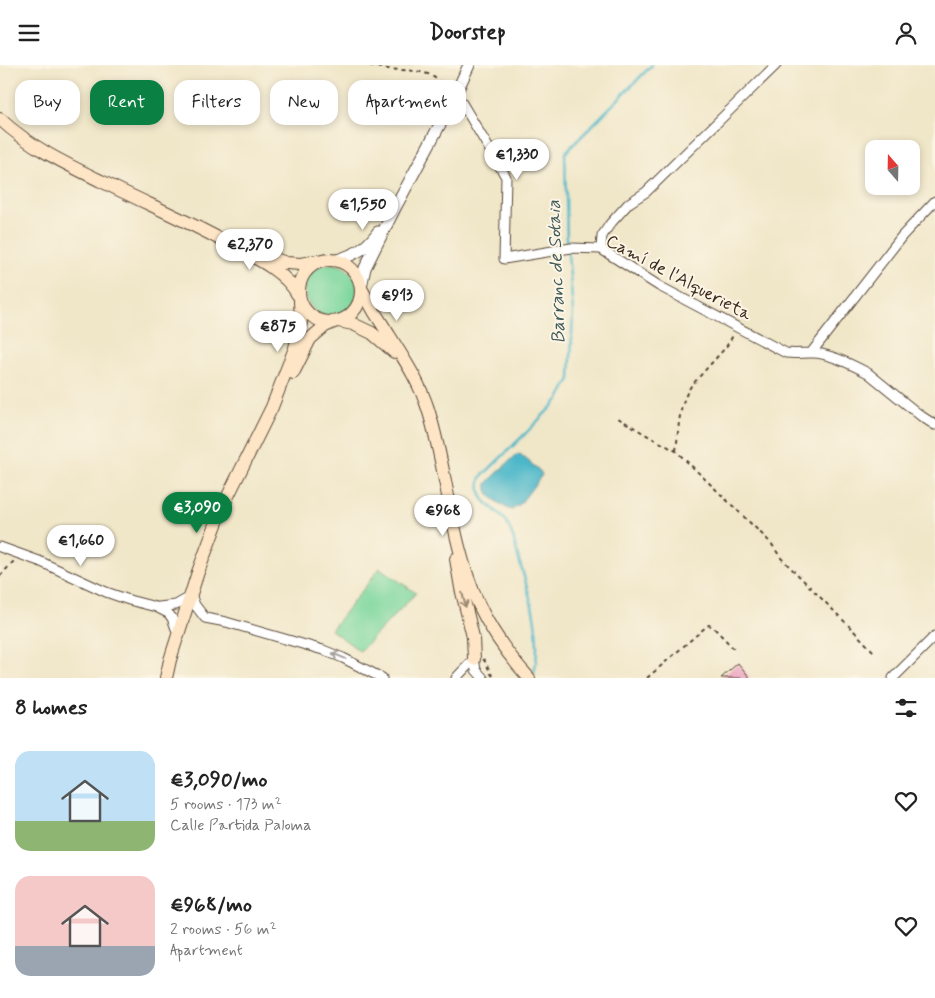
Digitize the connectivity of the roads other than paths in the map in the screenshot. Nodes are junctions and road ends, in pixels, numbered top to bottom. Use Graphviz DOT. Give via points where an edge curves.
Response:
graph roads {
  1 [pos="469,65"];
  2 [pos="776,65"];
  3 [pos="462,80"];
  4 [pos="466,110"];
  5 [pos="0,119"];
  6 [pos="439,125"];
  7 [pos="935,201"];
  8 [pos="394,210"];
  9 [pos="214,236"];
  10 [pos="601,249"];
  11 [pos="337,259"];
  12 [pos="319,261"];
  13 [pos="361,288"];
  14 [pos="299,298"];
  15 [pos="336,321"];
  16 [pos="812,353"];
  17 [pos="410,368"];
  18 [pos="272,407"];
  19 [pos="935,425"];
  20 [pos="457,534"];
  21 [pos="0,547"];
  22 [pos="190,596"];
  23 [pos="156,607"];
  24 [pos="178,634"];
  25 [pos="935,636"];
  26 [pos="474,659"];
  27 [pos="166,678"];
  28 [pos="382,678"];
  29 [pos="456,678"];
  30 [pos="483,678"];
  31 [pos="529,678"];
  32 [pos="893,678"];
  1 -- 3 [label="street"];
  2 -- 10 [label="street" via="646,192 629,203 602,236"];
  4 -- 10 [label="street, Camí de l'Alquerieta" via="506,177 504,259 571,248"];
  5 -- 9 [label="main road" via="62,162"];
  6 -- 8 [label="street"];
  7 -- 16 [label="street" via="902,236"];
  8 -- 11 [label="street" via="371,242 354,254"];
  8 -- 13 [label="street" via="365,268"];
  9 -- 12 [label="main road" via="286,263"];
  9 -- 14 [label="main road" via="280,274 292,285"];
  10 -- 16 [label="street, Camí de l'Alquerieta" via="660,286 786,353"];
  11 -- 12 [label="main road"];
  11 -- 13 [label="main road" via="349,265 358,276"];
  12 -- 14 [label="main road" via="302,275"];
  13 -- 15 [label="main road" via="360,301 354,312"];
  13 -- 17 [label="main road"];
  14 -- 15 [label="main road" via="309,315 321,321"];
  14 -- 18 [label="main road" via="299,335"];
  15 -- 17 [label="main road" via="354,323 372,333"];
  15 -- 18 [label="main road" via="310,339"];
  16 -- 19 [label="street, Camí de l'Alquerieta" via="839,359 868,373"];
  17 -- 20 [label="main road" via="428,409"];
  18 -- 22 [label="main road" via="223,506"];
  20 -- 26 [label="main road, one-way" via="459,579 473,637"];
  20 -- 31 [label="main road" via="467,575 484,615 503,647"];
  21 -- 23 [label="street" via="106,592"];
  22 -- 23 [label="street" via="176,605"];
  22 -- 24 [label="main road"];
  28 -- 22 [label="street, one-way" via="323,650 205,618"];
  23 -- 24 [label="street" via="168,613"];
  24 -- 27 [label="main road"];
  25 -- 32 [label="street"];
  26 -- 29 [label="street"];
  26 -- 30 [label="street"];
}
